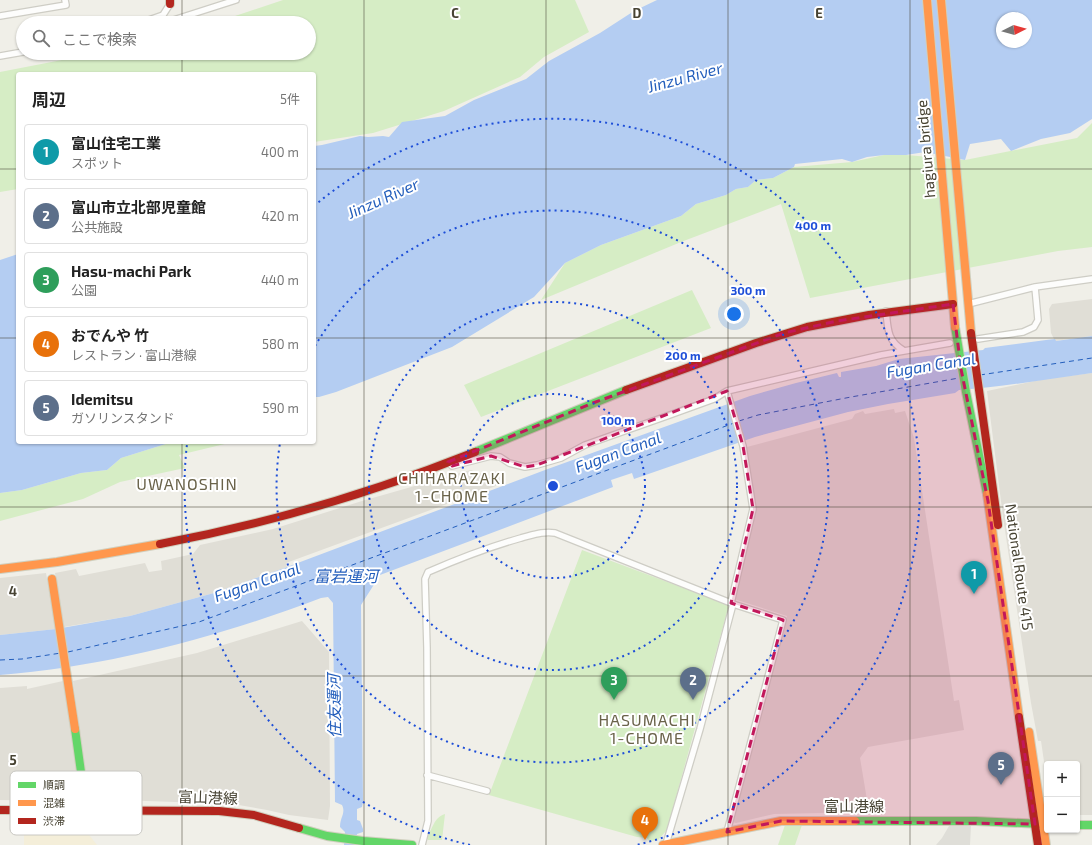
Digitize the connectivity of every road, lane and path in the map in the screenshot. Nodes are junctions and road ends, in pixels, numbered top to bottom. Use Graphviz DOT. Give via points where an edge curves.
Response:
graph roads {
  1 [pos="65,0"];
  2 [pos="236,0"];
  3 [pos="927,0"];
  4 [pos="941,0"];
  5 [pos="170,2"];
  6 [pos="0,16"];
  7 [pos="158,16"];
  8 [pos="186,16"];
  9 [pos="16,53"];
  10 [pos="0,56"];
  11 [pos="1092,279"];
  12 [pos="1035,287"];
  13 [pos="967,292"];
  14 [pos="952,300"];
  15 [pos="968,304"];
  16 [pos="886,311"];
  17 [pos="978,339"];
  18 [pos="950,343"];
  19 [pos="903,350"];
  20 [pos="728,391"];
  21 [pos="448,462"];
  22 [pos="0,569"];
  23 [pos="52,579"];
  24 [pos="732,604"];
  25 [pos="81,771"];
  26 [pos="427,775"];
  27 [pos="487,791"];
  28 [pos="0,810"];
  29 [pos="10,810"];
  30 [pos="142,811"];
  31 [pos="1042,824"];
  32 [pos="1080,825"];
  33 [pos="1092,825"];
  34 [pos="727,832"];
  35 [pos="412,845"];
  36 [pos="422,845"];
  37 [pos="665,845"];
  38 [pos="1038,845"];
  39 [pos="1046,845"];
  1 -- 6 [label="street" via="66,5"];
  2 -- 8 [label="street"];
  3 -- 14 [label="main road, hagiura bridge"];
  4 -- 13 [label="main road, hagiura bridge"];
  5 -- 7 [label="street" via="163,14"];
  9 -- 10 [label="street"];
  11 -- 12 [label="street"];
  12 -- 15 [label="street"];
  12 -- 17 [label="street" via="1038,320 1034,327 1023,332"];
  13 -- 15 [label="main road, National Route 415"];
  14 -- 16 [label="main road"];
  14 -- 31 [label="main road, National Route 415" via="958,350 988,501"];
  15 -- 31 [label="main road, National Route 415" via="978,391"];
  16 -- 19 [label="street" via="889,335 896,346"];
  16 -- 21 [label="main road" via="784,333 593,403"];
  18 -- 19 [label="street"];
  19 -- 20 [label="street"];
  20 -- 21 [label="street" via="714,399 585,444 561,458 537,465 525,467 491,456 452,466"];
  20 -- 24 [label="street" via="743,446 753,509"];
  21 -- 22 [label="main road" via="294,512 183,540"];
  23 -- 25 [label="main road"];
  24 -- 26 [label="street" via="548,532 466,555 428,572 425,579"];
  24 -- 34 [label="street" via="783,620"];
  24 -- 37 [label="street" via="700,729"];
  26 -- 27 [label="street"];
  26 -- 36 [label="street" via="428,821"];
  28 -- 29 [label="main road, 富山港線"];
  30 -- 35 [label="main road, 富山港線" via="236,812 327,836"];
  31 -- 34 [label="main road, 富山港線" via="976,821 781,821"];
  31 -- 38 [label="main road, National Route 415"];
  31 -- 39 [label="main road, National Route 415"];
  32 -- 33 [label="main road"];
  34 -- 37 [label="main road, 富山港線"];
}
